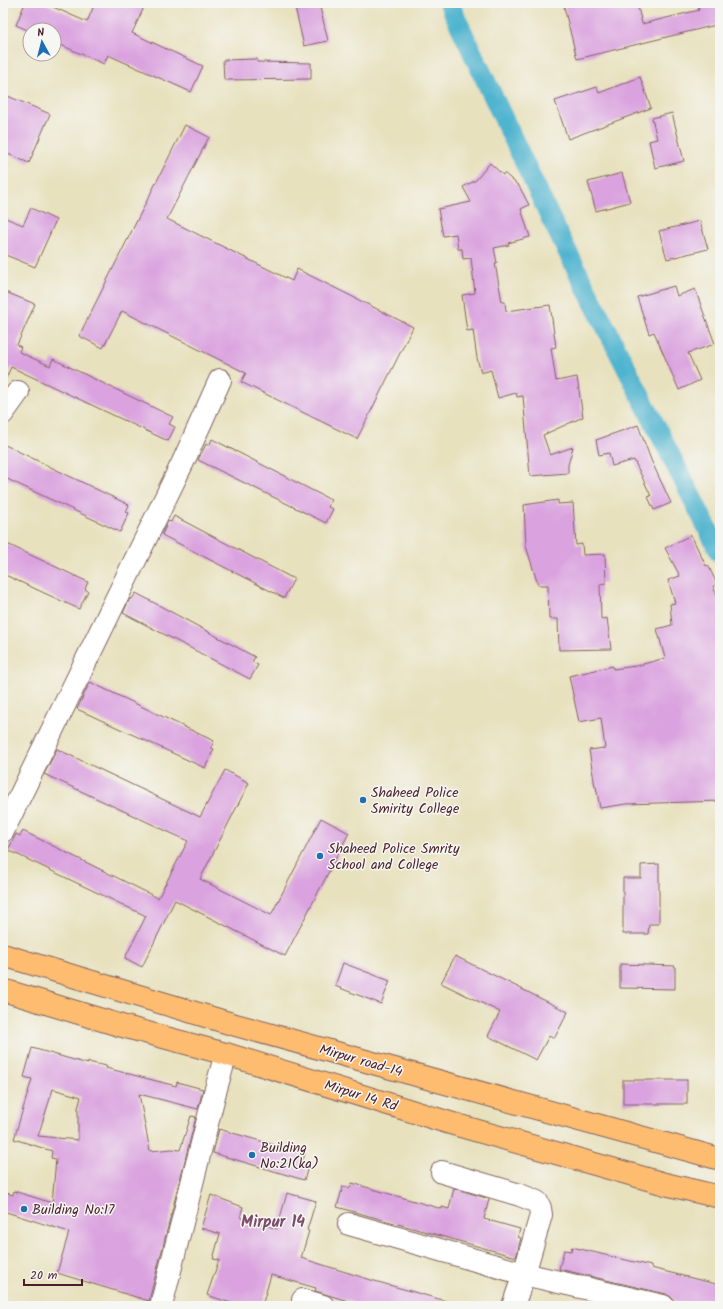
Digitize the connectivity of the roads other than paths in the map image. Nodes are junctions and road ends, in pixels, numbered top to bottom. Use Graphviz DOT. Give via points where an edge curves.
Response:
graph roads {
  1 [pos="220,380"];
  2 [pos="18,392"];
  3 [pos="3,413"];
  4 [pos="3,831"];
  5 [pos="3,956"];
  6 [pos="3,990"];
  7 [pos="226,1054"];
  8 [pos="720,1159"];
  9 [pos="442,1172"];
  10 [pos="720,1197"];
  11 [pos="349,1224"];
  12 [pos="524,1274"];
  13 [pos="160,1306"];
  14 [pos="513,1306"];
  15 [pos="664,1306"];
  1 -- 4 [label="street" via="183,462"];
  2 -- 3 [label="street"];
  5 -- 8 [label="main road, Mirpur road-14" via="232,1024"];
  6 -- 7 [label="main road, Mirpur 14 Rd"];
  7 -- 10 [label="main road, Mirpur 14 Rd" via="458,1125 665,1184"];
  7 -- 13 [label="street"];
  9 -- 12 [label="street" via="537,1202 541,1215"];
  11 -- 12 [label="street"];
  12 -- 14 [label="street"];
  12 -- 15 [label="street"];
}
